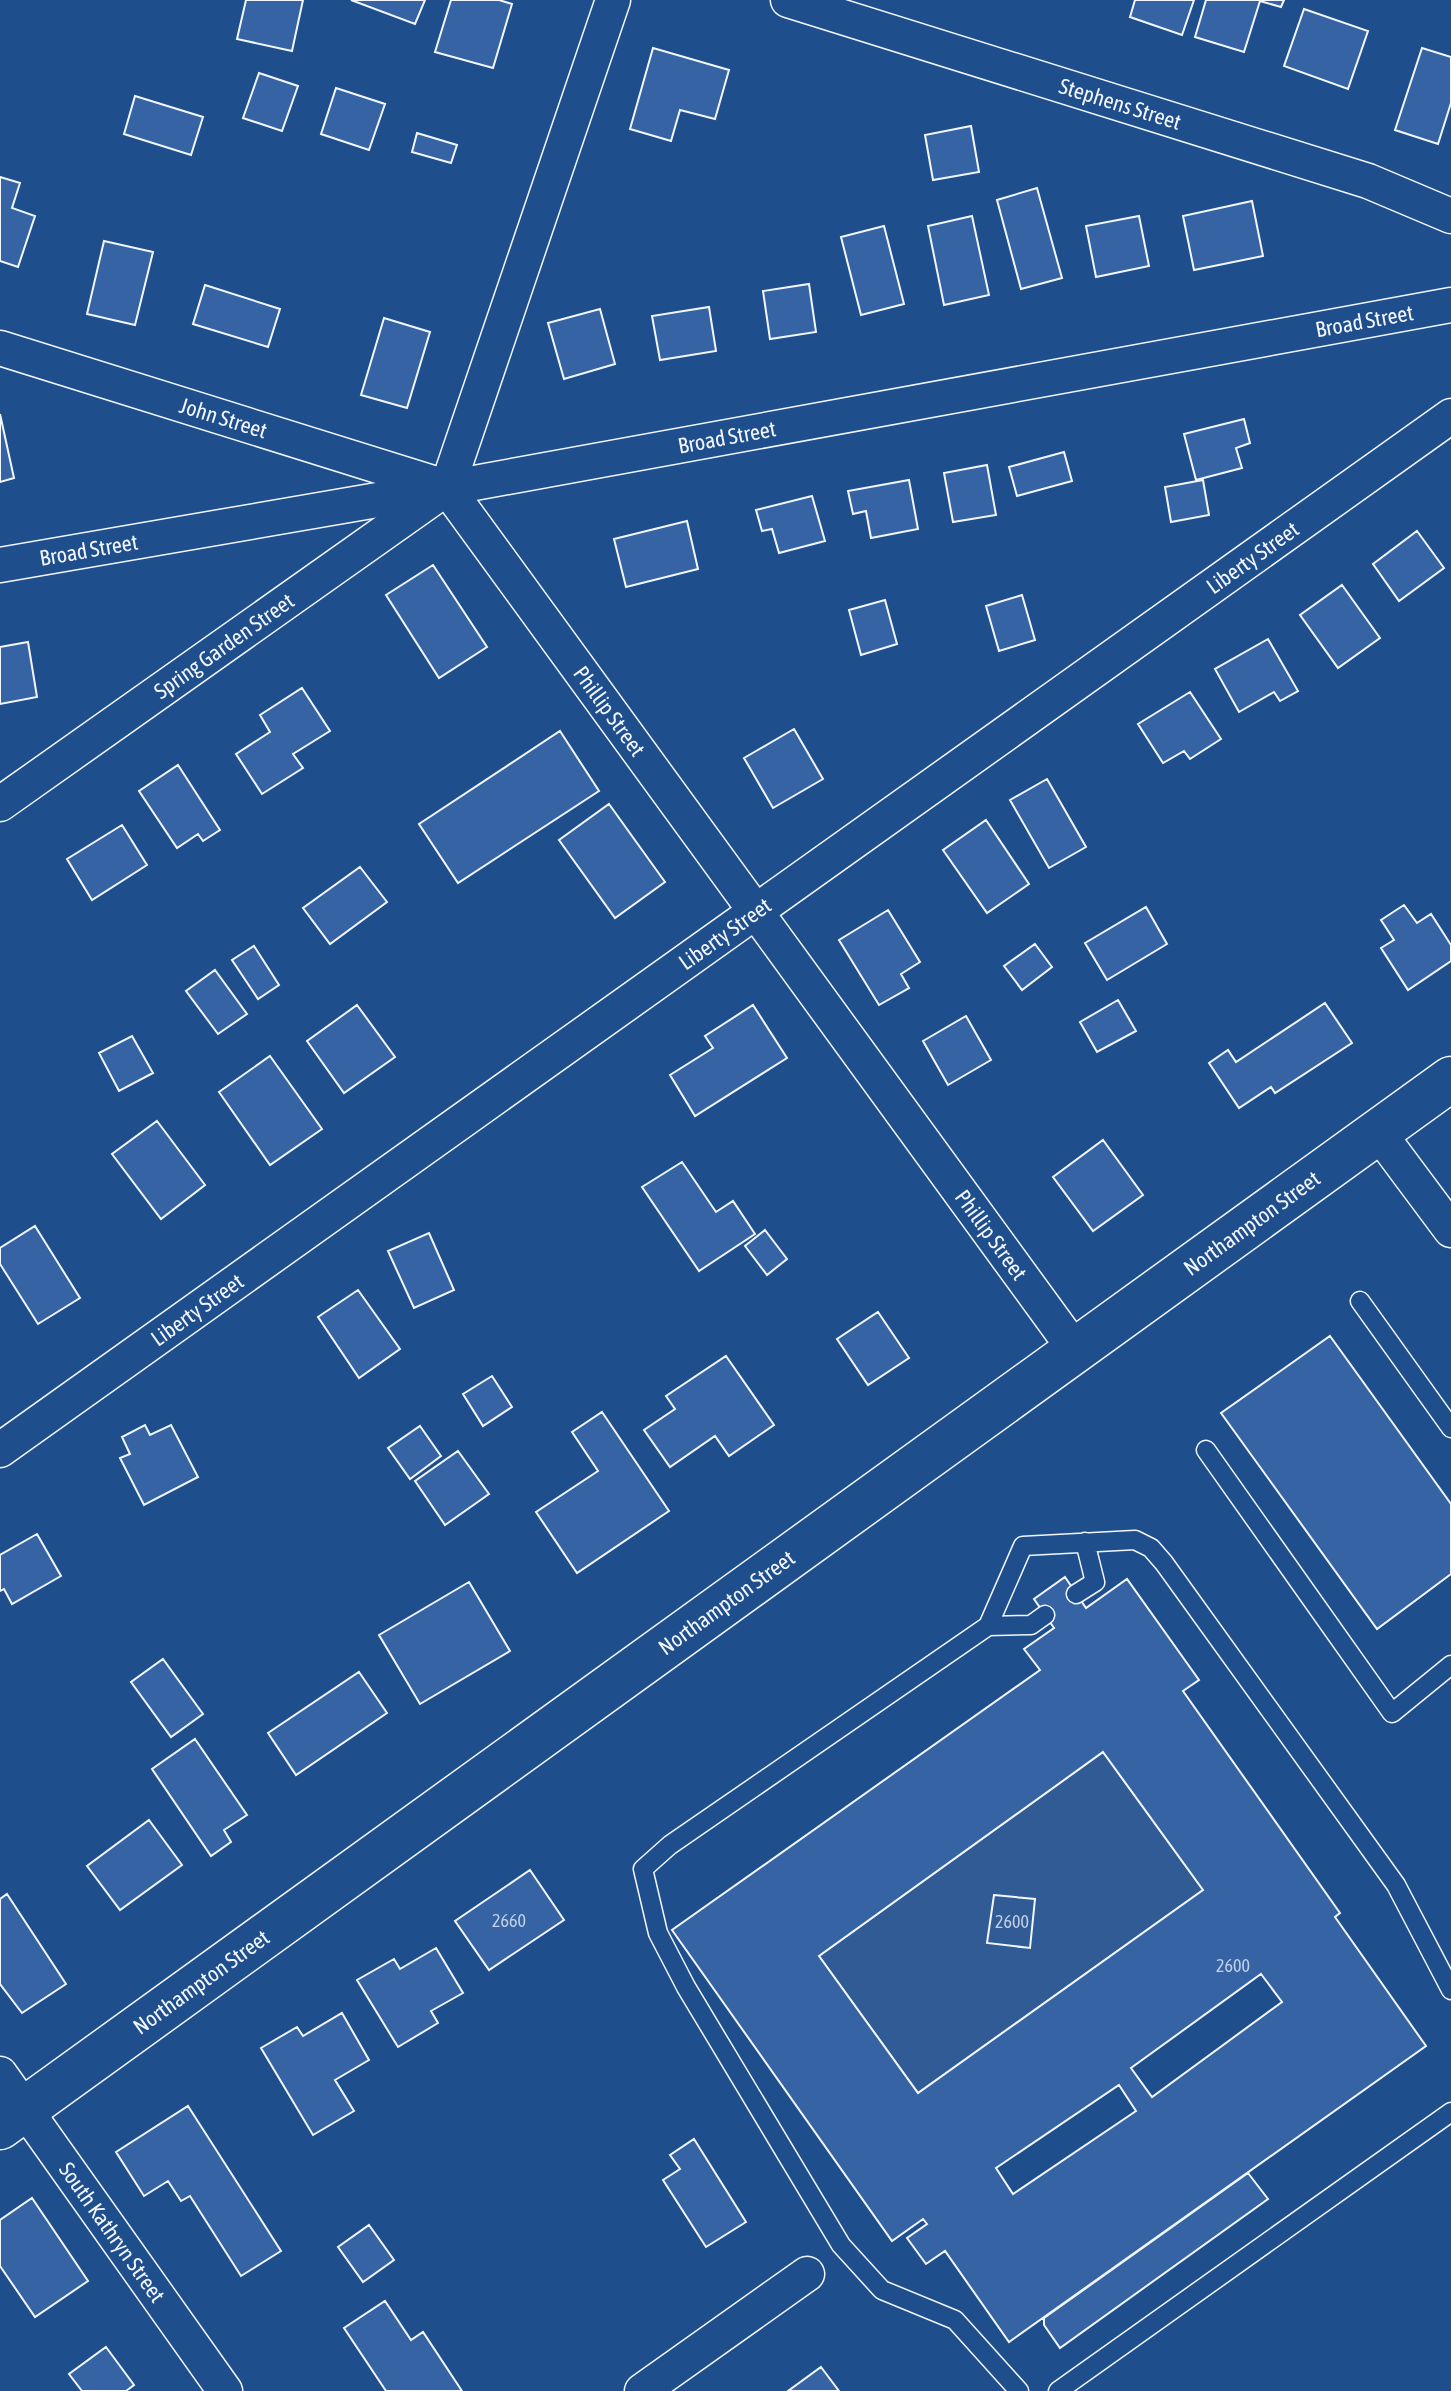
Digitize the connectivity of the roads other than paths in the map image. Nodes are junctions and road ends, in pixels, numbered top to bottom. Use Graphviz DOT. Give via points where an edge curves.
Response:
graph roads {
  1 [pos="613,0"];
  2 [pos="788,0"];
  3 [pos="1451,216"];
  4 [pos="1451,305"];
  5 [pos="0,348"];
  6 [pos="1451,416"];
  7 [pos="447,488"];
  8 [pos="0,565"];
  9 [pos="0,804"];
  10 [pos="756,912"];
  11 [pos="1451,1079"];
  12 [pos="1378,1132"];
  13 [pos="1451,1230"];
  14 [pos="1360,1301"];
  15 [pos="1076,1351"];
  16 [pos="1451,1428"];
  17 [pos="0,1450"];
  18 [pos="1206,1450"];
  19 [pos="1085,1542"];
  20 [pos="1076,1594"];
  21 [pos="1045,1615"];
  22 [pos="988,1626"];
  23 [pos="1451,1665"];
  24 [pos="1451,1990"];
  25 [pos="0,2074"];
  26 [pos="1451,2112"];
  27 [pos="12,2118"];
  28 [pos="807,2274"];
  29 [pos="225,2391"];
  30 [pos="642,2391"];
  31 [pos="1019,2391"];
  32 [pos="1058,2391"];
  1 -- 7 [label="street"];
  2 -- 3 [label="street, Stephens Street" via="1368,181"];
  4 -- 7 [label="street, Broad Street"];
  5 -- 7 [label="street, John Street"];
  6 -- 10 [label="street, Liberty Street"];
  7 -- 8 [label="street, Broad Street"];
  7 -- 9 [label="street, Spring Garden Street"];
  7 -- 10 [label="street, Phillip Street"];
  10 -- 15 [label="street, Phillip Street"];
  10 -- 17 [label="street, Liberty Street"];
  11 -- 12 [label="street, Northampton Street"];
  12 -- 13 [label="street"];
  12 -- 15 [label="street, Northampton Street"];
  14 -- 16 [label="lane"];
  15 -- 27 [label="street, Northampton Street"];
  18 -- 23 [label="lane" via="1392,1713"];
  19 -- 20 [label="lane" via="1095,1582"];
  19 -- 22 [label="lane" via="1023,1546"];
  19 -- 24 [label="lane" via="1135,1540 1164,1563 1396,1885"];
  21 -- 22 [label="lane" via="1031,1625"];
  22 -- 31 [label="lane" via="670,1845 643,1869 658,1933 686,1987 841,2245 882,2290 955,2320"];
  25 -- 27 [label="street, South Kathryn Street"];
  26 -- 32 [label="lane"];
  27 -- 29 [label="street, South Kathryn Street"];
  28 -- 30 [label="street"];
}
